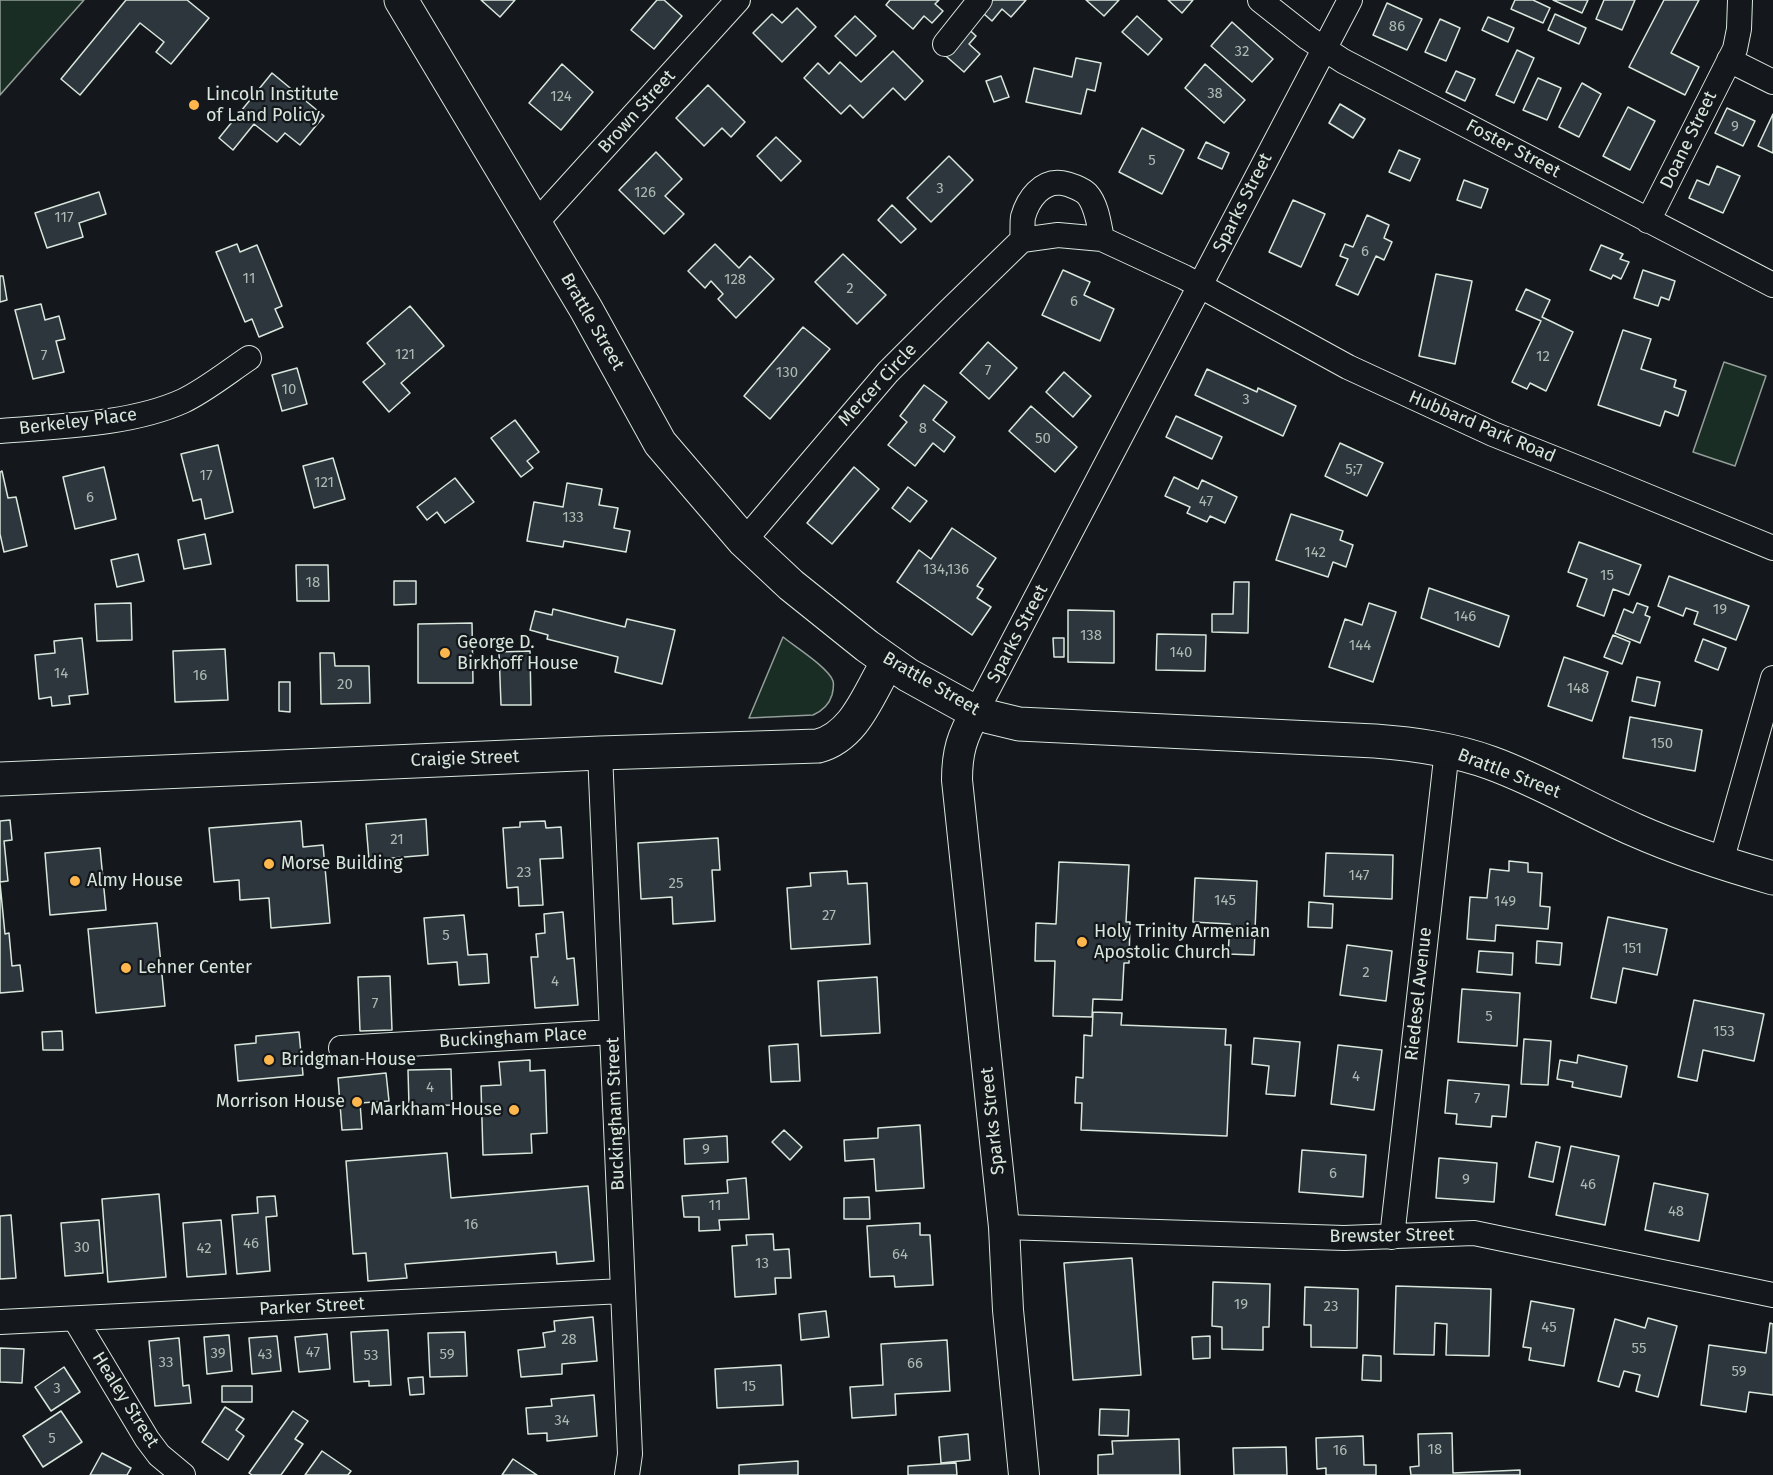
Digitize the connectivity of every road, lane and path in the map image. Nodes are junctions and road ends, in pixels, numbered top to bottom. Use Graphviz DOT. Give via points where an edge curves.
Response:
graph roads {
  1 [pos="401,0"];
  2 [pos="738,0"];
  3 [pos="981,0"];
  4 [pos="1260,0"];
  5 [pos="1350,0"];
  6 [pos="1740,0"];
  7 [pos="945,44"];
  8 [pos="1324,48"];
  9 [pos="1729,60"];
  10 [pos="1773,82"];
  11 [pos="1648,221"];
  12 [pos="535,224"];
  13 [pos="1102,238"];
  14 [pos="1022,240"];
  15 [pos="1773,285"];
  16 [pos="1200,286"];
  17 [pos="249,358"];
  18 [pos="0,431"];
  19 [pos="744,541"];
  20 [pos="1773,548"];
  21 [pos="888,662"];
  22 [pos="1773,678"];
  23 [pos="976,712"];
  24 [pos="1446,750"];
  25 [pos="600,753"];
  26 [pos="0,779"];
  27 [pos="1721,862"];
  28 [pos="1773,878"];
  29 [pos="612,1032"];
  30 [pos="341,1048"];
  31 [pos="1004,1227"];
  32 [pos="1392,1237"];
  33 [pos="623,1291"];
  34 [pos="1773,1295"];
  35 [pos="75,1319"];
  36 [pos="0,1322"];
  37 [pos="183,1475"];
  38 [pos="627,1475"];
  39 [pos="1024,1475"];
  1 -- 12 [label="main road, Brattle Street"];
  2 -- 12 [label="street, Brown Street"];
  3 -- 7 [label="street"];
  4 -- 8 [label="street, Foster Street"];
  5 -- 8 [label="street, Sparks Street"];
  6 -- 9 [label="street, Doane Street" via="1738,40"];
  8 -- 11 [label="street, Foster Street"];
  8 -- 16 [label="street, Sparks Street"];
  9 -- 10 [label="street"];
  9 -- 11 [label="street, Doane Street"];
  11 -- 15 [label="street, Foster Street"];
  12 -- 19 [label="main road, Brattle Street" via="660,443"];
  13 -- 14 [label="street" via="1058,236"];
  13 -- 14 [label="street" via="1097,214 1087,194 1068,183 1054,182 1038,189 1030,201 1023,217"];
  13 -- 16 [label="street"];
  14 -- 19 [label="street, Mercer Circle" via="888,372"];
  16 -- 20 [label="street, Hubbard Park Road" via="1348,367 1493,434"];
  16 -- 23 [label="street, Sparks Street"];
  17 -- 18 [label="street, Berkeley Place" via="184,400 154,411 94,423"];
  19 -- 21 [label="main road, Brattle Street"];
  21 -- 23 [label="main road, Brattle Street"];
  21 -- 25 [label="main road, Craigie Street" via="859,712 830,743"];
  22 -- 27 [label="street"];
  23 -- 24 [label="main road, Brattle Street" via="1019,724 1375,741"];
  23 -- 31 [label="street, Sparks Street" via="959,749 957,780"];
  24 -- 27 [label="main road, Brattle Street" via="1490,762 1635,830"];
  24 -- 32 [label="street, Riedesel Avenue"];
  25 -- 26 [label="main road, Craigie Street"];
  25 -- 29 [label="street, Buckingham Street"];
  27 -- 28 [label="main road, Brattle Street"];
  29 -- 30 [label="street, Buckingham Place"];
  29 -- 33 [label="street, Buckingham Street"];
  31 -- 32 [label="street, Brewster Street"];
  31 -- 39 [label="street, Sparks Street"];
  32 -- 34 [label="street, Brewster Street" via="1474,1233"];
  33 -- 35 [label="street, Parker Street"];
  33 -- 38 [label="street, Buckingham Street" via="630,1454"];
  35 -- 36 [label="street, Parker Street"];
  35 -- 37 [label="street, Healey Street" via="147,1439"];
}
